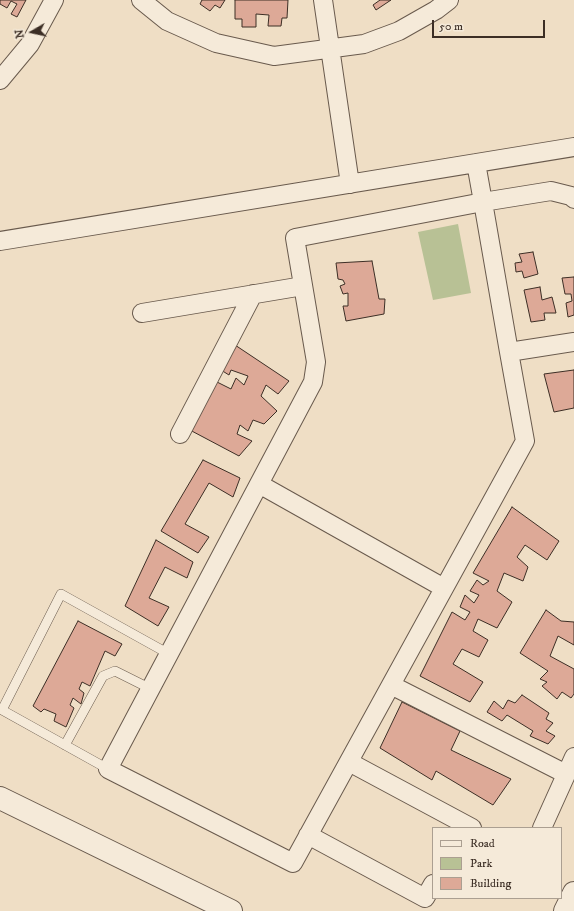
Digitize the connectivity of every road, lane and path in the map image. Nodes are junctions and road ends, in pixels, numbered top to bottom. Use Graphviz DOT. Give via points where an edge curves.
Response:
graph roads {
  1 [pos="54,0"];
  2 [pos="141,0"];
  3 [pos="323,0"];
  4 [pos="449,0"];
  5 [pos="330,50"];
  6 [pos="0,80"];
  7 [pos="574,147"];
  8 [pos="476,163"];
  9 [pos="350,184"];
  10 [pos="574,198"];
  11 [pos="483,202"];
  12 [pos="1,244"];
  13 [pos="303,286"];
  14 [pos="254,294"];
  15 [pos="142,313"];
  16 [pos="574,342"];
  17 [pos="510,352"];
  18 [pos="180,434"];
  19 [pos="259,484"];
  20 [pos="444,588"];
  21 [pos="169,654"];
  22 [pos="391,685"];
  23 [pos="151,689"];
  24 [pos="65,745"];
  25 [pos="574,757"];
  26 [pos="349,762"];
  27 [pos="108,769"];
  28 [pos="566,774"];
  29 [pos="0,798"];
  30 [pos="467,827"];
  31 [pos="542,827"];
  32 [pos="308,835"];
  33 [pos="432,886"];
  34 [pos="574,893"];
  35 [pos="231,911"];
  36 [pos="565,911"];
  1 -- 6 [label="street" via="30,44"];
  2 -- 5 [label="street" via="167,21 216,44 274,56"];
  3 -- 5 [label="street"];
  4 -- 5 [label="street" via="399,31 364,44"];
  5 -- 9 [label="street"];
  7 -- 8 [label="street"];
  8 -- 9 [label="street"];
  8 -- 11 [label="street"];
  9 -- 12 [label="street"];
  10 -- 11 [label="street" via="551,191"];
  11 -- 13 [label="street" via="294,238"];
  11 -- 17 [label="street"];
  13 -- 14 [label="street"];
  13 -- 19 [label="street" via="316,362 313,382"];
  14 -- 15 [label="street"];
  14 -- 18 [label="street"];
  16 -- 17 [label="street"];
  17 -- 20 [label="street" via="525,441"];
  19 -- 20 [label="street"];
  19 -- 21 [label="street"];
  20 -- 22 [label="street"];
  21 -- 23 [label="street"];
  21 -- 24 [label="lane" via="61,594 2,710"];
  22 -- 26 [label="street"];
  22 -- 28 [label="street"];
  23 -- 24 [label="lane" via="115,671 103,676"];
  23 -- 27 [label="street"];
  24 -- 27 [label="lane"];
  25 -- 28 [label="street"];
  26 -- 30 [label="street"];
  26 -- 32 [label="street"];
  27 -- 32 [label="street" via="293,863"];
  28 -- 31 [label="street"];
  29 -- 35 [label="street"];
  32 -- 33 [label="street" via="425,898"];
  34 -- 36 [label="street"];
}
